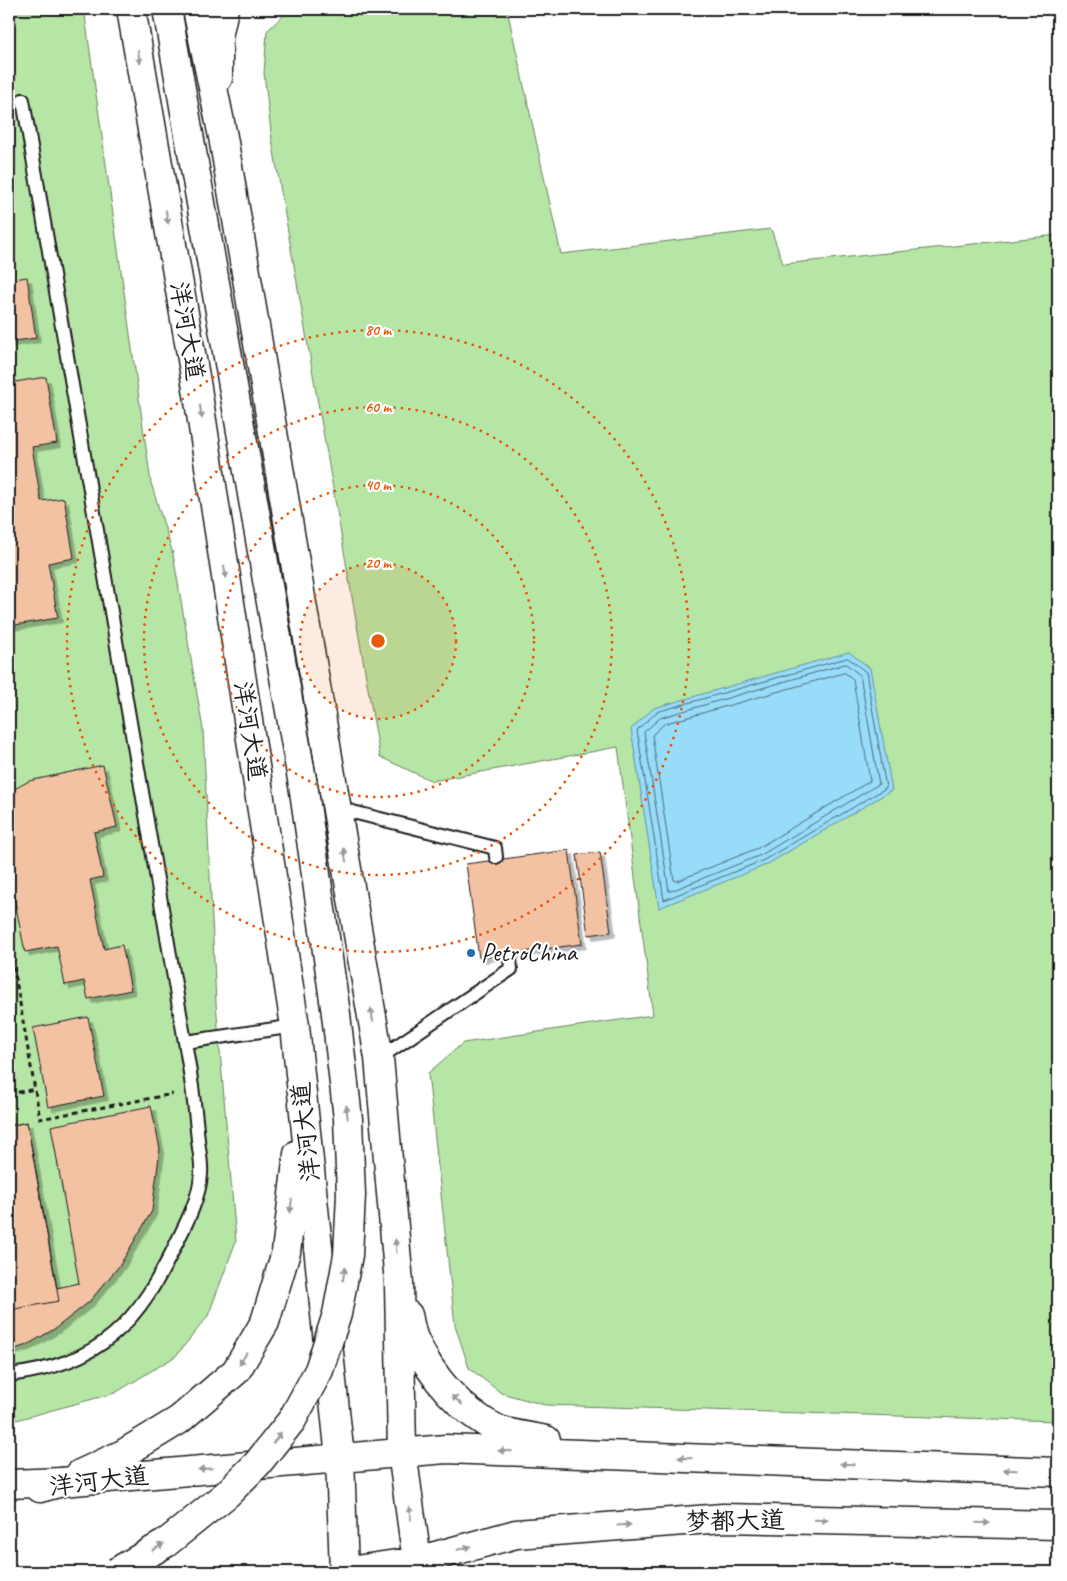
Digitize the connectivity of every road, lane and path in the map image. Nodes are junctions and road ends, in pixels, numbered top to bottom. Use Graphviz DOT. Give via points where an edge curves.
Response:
graph roads {
  1 [pos="131,9"];
  2 [pos="167,9"];
  3 [pos="197,9"];
  4 [pos="224,9"];
  5 [pos="23,100"];
  6 [pos="218,114"];
  7 [pos="337,808"];
  8 [pos="496,857"];
  9 [pos="9,940"];
  10 [pos="510,958"];
  11 [pos="295,1026"];
  12 [pos="185,1042"];
  13 [pos="379,1058"];
  14 [pos="35,1089"];
  15 [pos="193,1090"];
  16 [pos="9,1094"];
  17 [pos="304,1106"];
  18 [pos="400,1283"];
  19 [pos="9,1375"];
  20 [pos="402,1452"];
  21 [pos="616,1455"];
  22 [pos="340,1458"];
  23 [pos="1058,1472"];
  24 [pos="62,1482"];
  25 [pos="9,1484"];
  26 [pos="9,1496"];
  27 [pos="1058,1525"];
  28 [pos="417,1562"];
  29 [pos="116,1572"];
  30 [pos="343,1572"];
  1 -- 11 [label="main road, 洋河大道, one-way" via="197,388"];
  29 -- 2 [label="main road, one-way, bridge" via="166,1542 227,1494 258,1464 292,1420 319,1370 338,1314 348,1255 351,1195 348,1119 339,1033 304,792"];
  3 -- 6 [label="main road"];
  4 -- 6 [label="main road" via="218,38"];
  5 -- 12 [label="lane"];
  6 -- 7 [label="main road"];
  7 -- 8 [label="lane" via="495,848"];
  13 -- 7 [label="main road, one-way"];
  9 -- 14 [label="path"];
  10 -- 13 [label="lane" via="511,969"];
  11 -- 12 [label="lane"];
  11 -- 17 [label="main road, 洋河大道"];
  12 -- 15 [label="lane"];
  18 -- 13 [label="main road, one-way"];
  14 -- 15 [label="path" via="40,1119"];
  14 -- 16 [label="path"];
  15 -- 19 [label="lane" via="201,1174 192,1210 141,1306 114,1334 82,1356 37,1372"];
  17 -- 22 [label="main road, 洋河大道"];
  17 -- 24 [label="main road, one-way" via="286,1252 265,1322 236,1371 179,1420 123,1454"];
  18 -- 20 [label="main road"];
  21 -- 18 [label="main road, one-way" via="499,1430 473,1414 450,1394 414,1340"];
  21 -- 20 [label="main road, 洋河大道, one-way" via="446,1449"];
  20 -- 22 [label="main road, 洋河大道"];
  28 -- 20 [label="main road, one-way"];
  23 -- 21 [label="main road, one-way"];
  22 -- 24 [label="main road, 洋河大道, one-way"];
  22 -- 30 [label="main road, 洋河大道"];
  24 -- 25 [label="main road"];
  24 -- 26 [label="main road, 洋河大道"];
  28 -- 27 [label="main road, 梦都大道, one-way" via="516,1534 723,1518"];
  28 -- 30 [label="main road, 洋河大道"];
}
